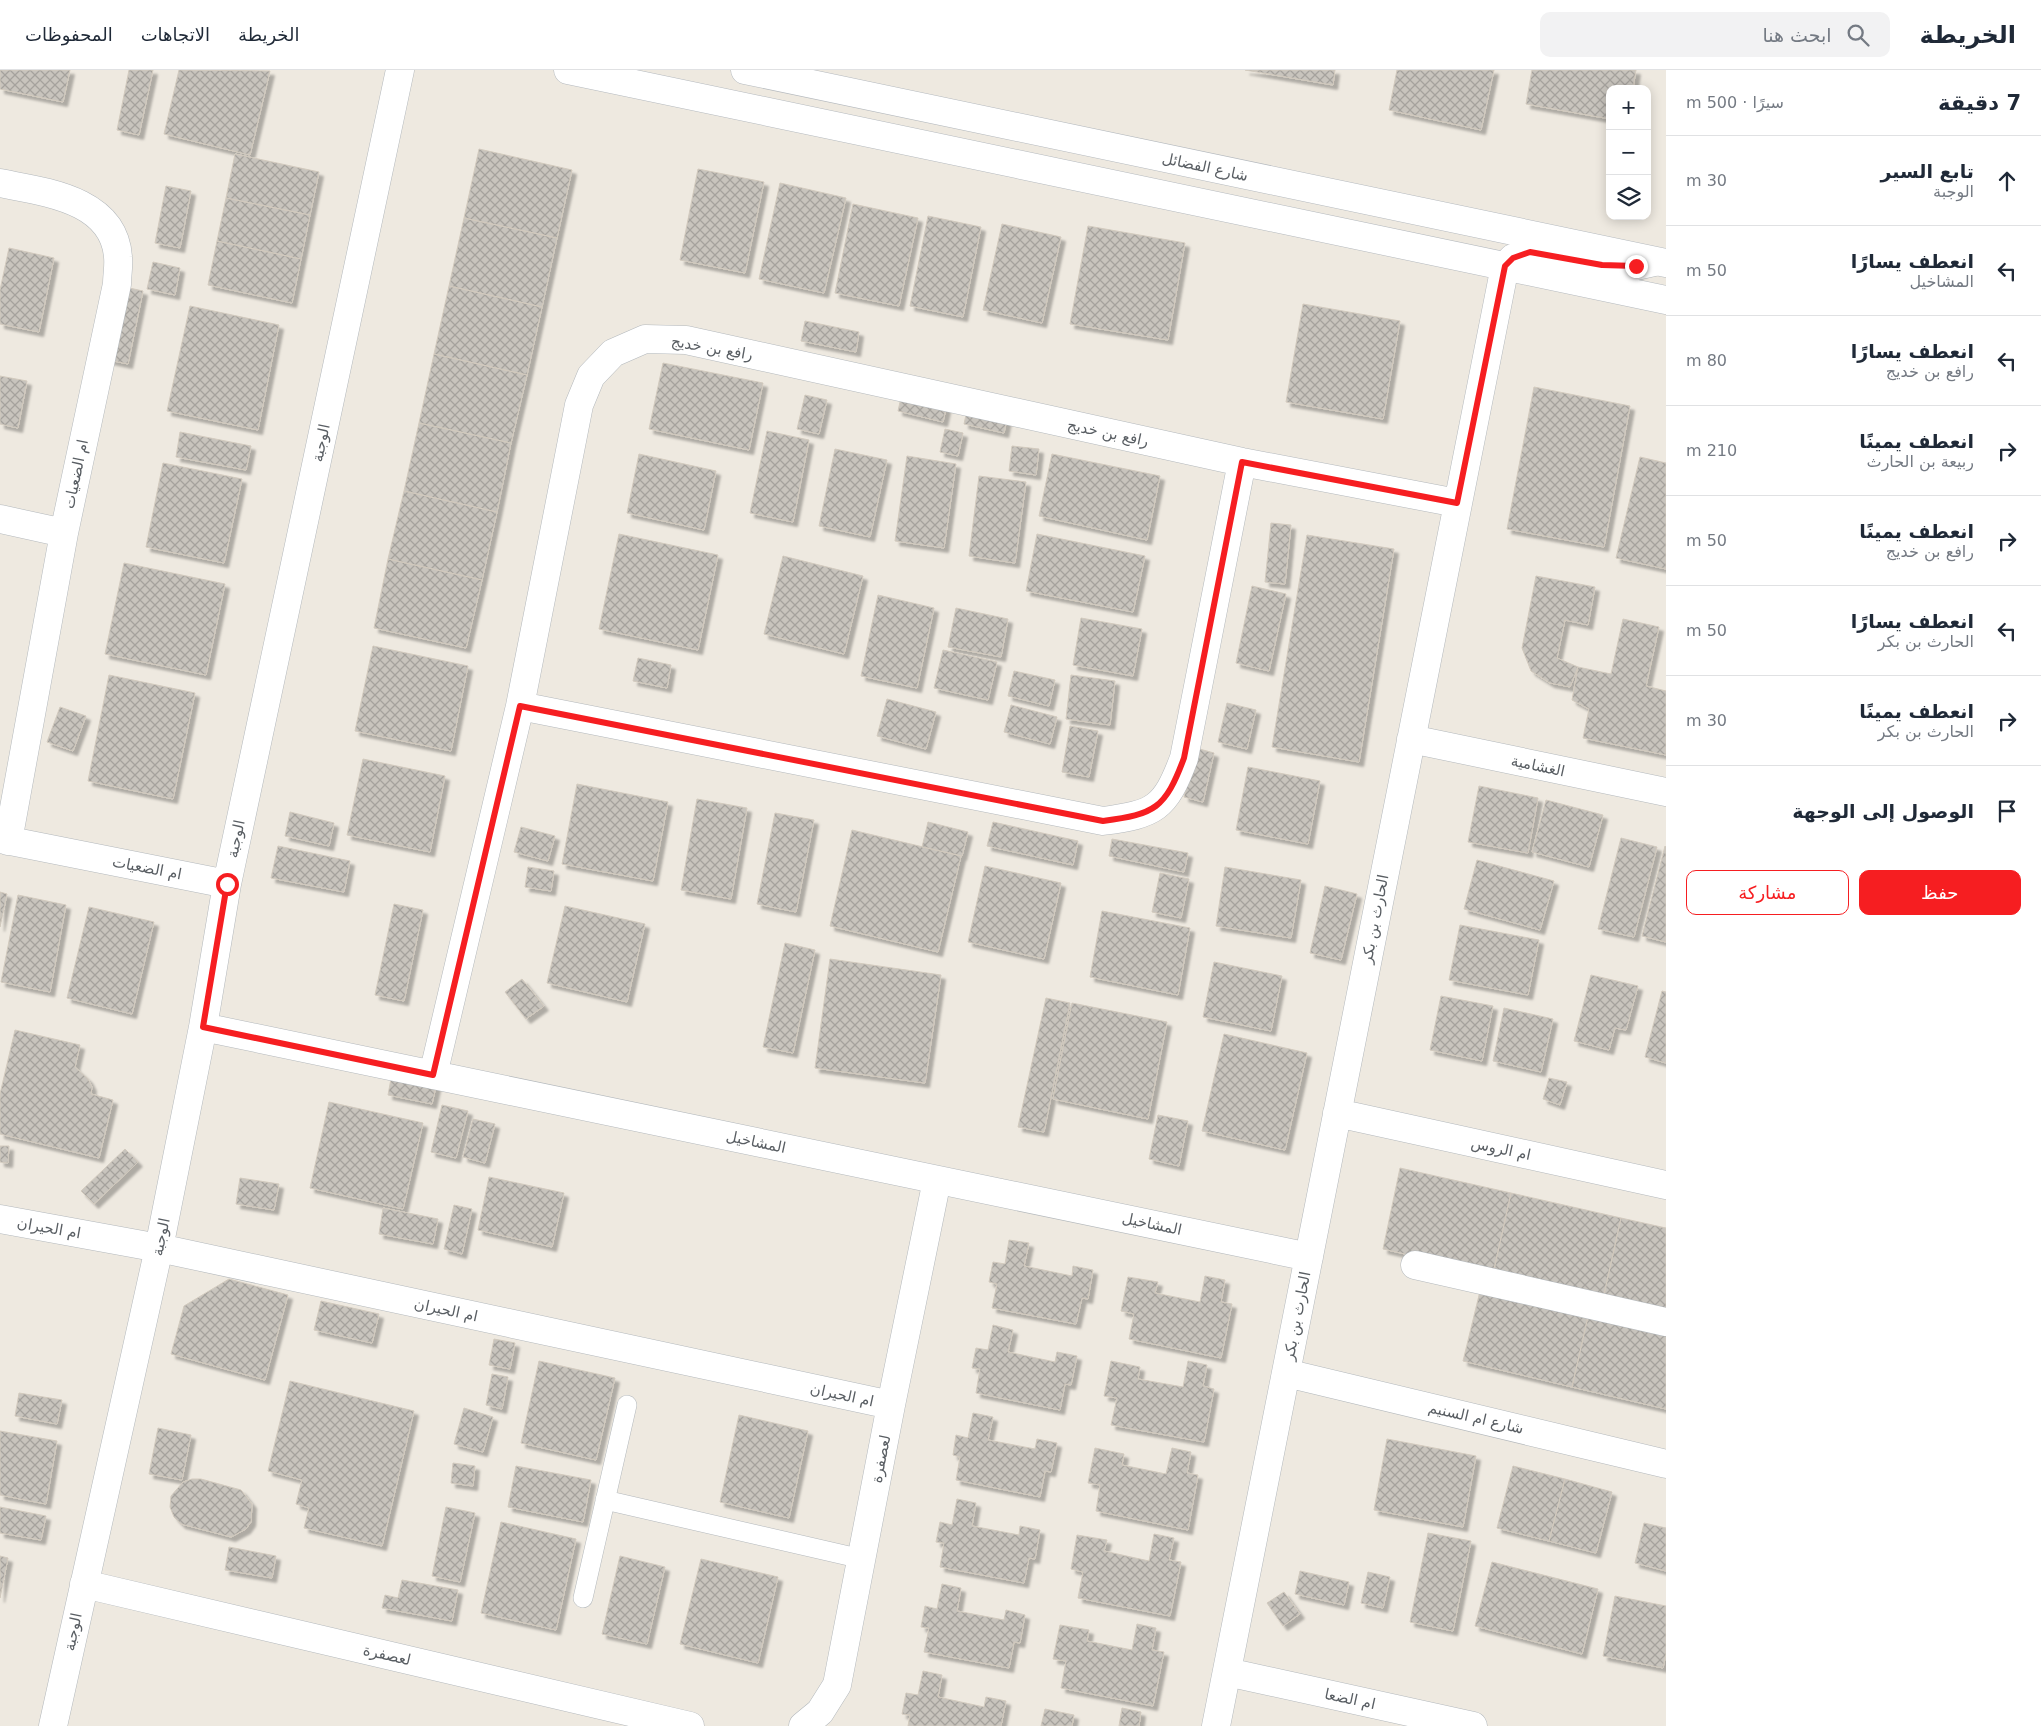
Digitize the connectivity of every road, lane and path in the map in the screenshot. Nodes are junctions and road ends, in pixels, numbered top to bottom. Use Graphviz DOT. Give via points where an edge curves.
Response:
graph roads {
  1 [pos="400,70"];
  2 [pos="568,70"];
  3 [pos="745,70"];
  4 [pos="0,183"];
  5 [pos="1661,262"];
  6 [pos="1505,266"];
  7 [pos="1666,300"];
  8 [pos="1242,462"];
  9 [pos="1457,503"];
  10 [pos="0,519"];
  11 [pos="64,533"];
  12 [pos="520,706"];
  13 [pos="1411,739"];
  14 [pos="1666,792"];
  15 [pos="4,840"];
  16 [pos="227,884"];
  17 [pos="203,1027"];
  18 [pos="433,1075"];
  19 [pos="1337,1113"];
  20 [pos="937,1180"];
  21 [pos="1666,1185"];
  22 [pos="0,1219"];
  23 [pos="159,1248"];
  24 [pos="1309,1257"];
  25 [pos="1415,1265"];
  26 [pos="1666,1322"];
  27 [pos="1286,1373"];
  28 [pos="627,1404"];
  29 [pos="891,1405"];
  30 [pos="1666,1464"];
  31 [pos="605,1500"];
  32 [pos="862,1559"];
  33 [pos="84,1584"];
  34 [pos="583,1598"];
  35 [pos="1227,1672"];
  36 [pos="53,1726"];
  37 [pos="690,1726"];
  38 [pos="803,1726"];
  39 [pos="1216,1726"];
  40 [pos="1473,1726"];
  1 -- 16 [label="street, الوجبة"];
  2 -- 6 [label="street"];
  3 -- 5 [label="street, شارع الفضائل"];
  4 -- 11 [label="street, ام الضعيات" via="57,195 87,206 109,230 118,255 117,284"];
  5 -- 6 [label="street" via="1616,267 1530,252 1513,258"];
  6 -- 7 [label="street"];
  6 -- 9 [label="street, الحارث بن بكر"];
  8 -- 9 [label="street, رافع بن خديج"];
  8 -- 12 [label="street" via="1184,758 1174,784 1160,805 1136,817 1103,821"];
  8 -- 12 [label="street, رافع بن خديج" via="686,340 645,339 613,353 591,376 579,404"];
  9 -- 13 [label="street, الحارث بن بكر"];
  10 -- 11 [label="street"];
  11 -- 15 [label="street, ام الضعيات"];
  12 -- 18 [label="street, رافع بن خديج"];
  13 -- 14 [label="street, الغشامية"];
  13 -- 19 [label="street, الحارث بن بكر"];
  15 -- 16 [label="street, ام الضعيات"];
  16 -- 17 [label="street, الوجبة"];
  17 -- 18 [label="street, المشاخيل"];
  17 -- 23 [label="street, الوجبة"];
  18 -- 20 [label="street, المشاخيل"];
  19 -- 21 [label="street, ام الروس"];
  19 -- 24 [label="street, الحارث بن بكر"];
  20 -- 24 [label="street, المشاخيل"];
  20 -- 29 [label="street, لعصفرة"];
  22 -- 23 [label="street, ام الحيران"];
  23 -- 29 [label="street, ام الحيران"];
  23 -- 33 [label="street, الوجبة"];
  24 -- 27 [label="street, الحارث بن بكر"];
  25 -- 26 [label="street"];
  27 -- 30 [label="street, شارع ام السنيم"];
  27 -- 35 [label="street, الحارث بن بكر"];
  28 -- 31 [label="lane"];
  29 -- 32 [label="street, لعصفرة"];
  31 -- 32 [label="lane"];
  31 -- 34 [label="lane"];
  32 -- 38 [label="street, لعصفرة" via="837,1685 820,1712"];
  33 -- 36 [label="street, الوجبة"];
  33 -- 37 [label="street, لعصفرة"];
  35 -- 39 [label="street, الحارث بن بكر"];
  35 -- 40 [label="street, ام الضعا"];
}
